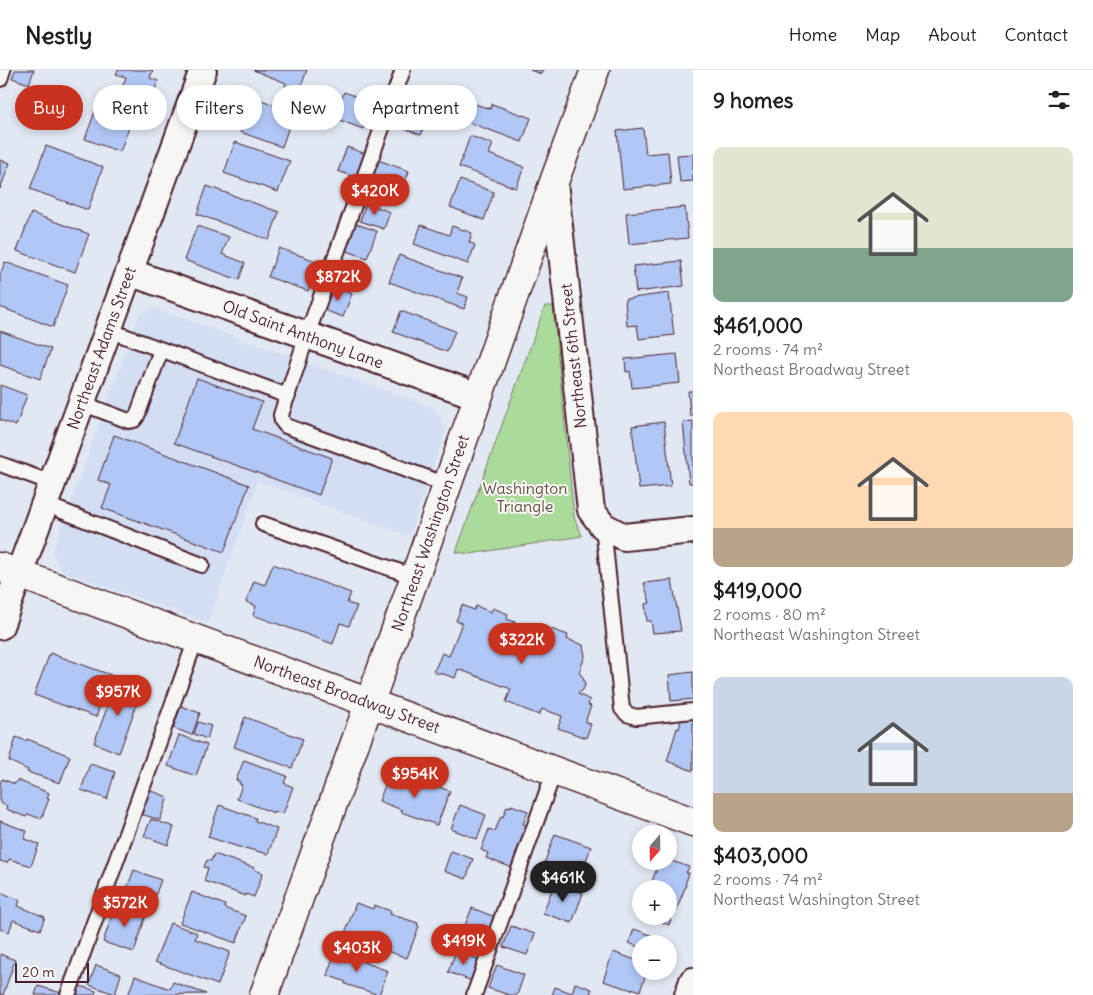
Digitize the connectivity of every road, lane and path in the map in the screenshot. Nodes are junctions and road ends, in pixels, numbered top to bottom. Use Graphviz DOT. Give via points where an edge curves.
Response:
graph roads {
  1 [pos="3,70"];
  2 [pos="203,70"];
  3 [pos="403,70"];
  4 [pos="595,70"];
  5 [pos="0,79"];
  6 [pos="554,182"];
  7 [pos="129,272"];
  8 [pos="108,330"];
  9 [pos="307,335"];
  10 [pos="161,350"];
  11 [pos="288,396"];
  12 [pos="478,396"];
  13 [pos="81,403"];
  14 [pos="0,464"];
  15 [pos="447,485"];
  16 [pos="48,494"];
  17 [pos="263,524"];
  18 [pos="603,526"];
  19 [pos="693,530"];
  20 [pos="202,565"];
  21 [pos="9,571"];
  22 [pos="415,577"];
  23 [pos="0,626"];
  24 [pos="196,639"];
  25 [pos="370,702"];
  26 [pos="693,711"];
  27 [pos="554,772"];
  28 [pos="693,822"];
  29 [pos="693,981"];
  30 [pos="68,995"];
  31 [pos="264,995"];
  32 [pos="474,995"];
  33 [pos="688,995"];
  1 -- 5 [label="lane"];
  2 -- 7 [label="street, Northeast Adams Street"];
  3 -- 9 [label="lane"];
  4 -- 6 [label="street, Northeast Washington Street"];
  6 -- 12 [label="street, Northeast Washington Street"];
  6 -- 18 [label="street, Northeast 6th Street" via="591,510"];
  7 -- 8 [label="street, Northeast Adams Street"];
  7 -- 9 [label="street, Old Saint Anthony Lane"];
  8 -- 10 [label="lane"];
  8 -- 13 [label="street, Northeast Adams Street"];
  9 -- 11 [label="lane"];
  9 -- 12 [label="street, Old Saint Anthony Lane"];
  10 -- 11 [label="lane"];
  10 -- 13 [label="lane" via="134,420"];
  11 -- 15 [label="lane" via="281,415 286,426"];
  12 -- 15 [label="street, Northeast Washington Street"];
  13 -- 16 [label="street, Northeast Adams Street"];
  14 -- 16 [label="lane"];
  15 -- 22 [label="street, Northeast Washington Street"];
  16 -- 20 [label="lane"];
  16 -- 21 [label="street, Northeast Adams Street"];
  17 -- 22 [label="lane"];
  18 -- 19 [label="street" via="624,537"];
  18 -- 26 [label="lane" via="622,709 636,717"];
  21 -- 23 [label="street, Northeast Adams Street"];
  21 -- 24 [label="street, Northeast Broadway Street"];
  22 -- 25 [label="street, Northeast Washington Street"];
  24 -- 25 [label="street, Northeast Broadway Street"];
  24 -- 30 [label="lane"];
  25 -- 27 [label="street, Northeast Broadway Street"];
  25 -- 31 [label="street, Northeast Washington Street"];
  27 -- 28 [label="street, Northeast Broadway Street"];
  27 -- 32 [label="lane"];
  29 -- 33 [label="street"];
}
